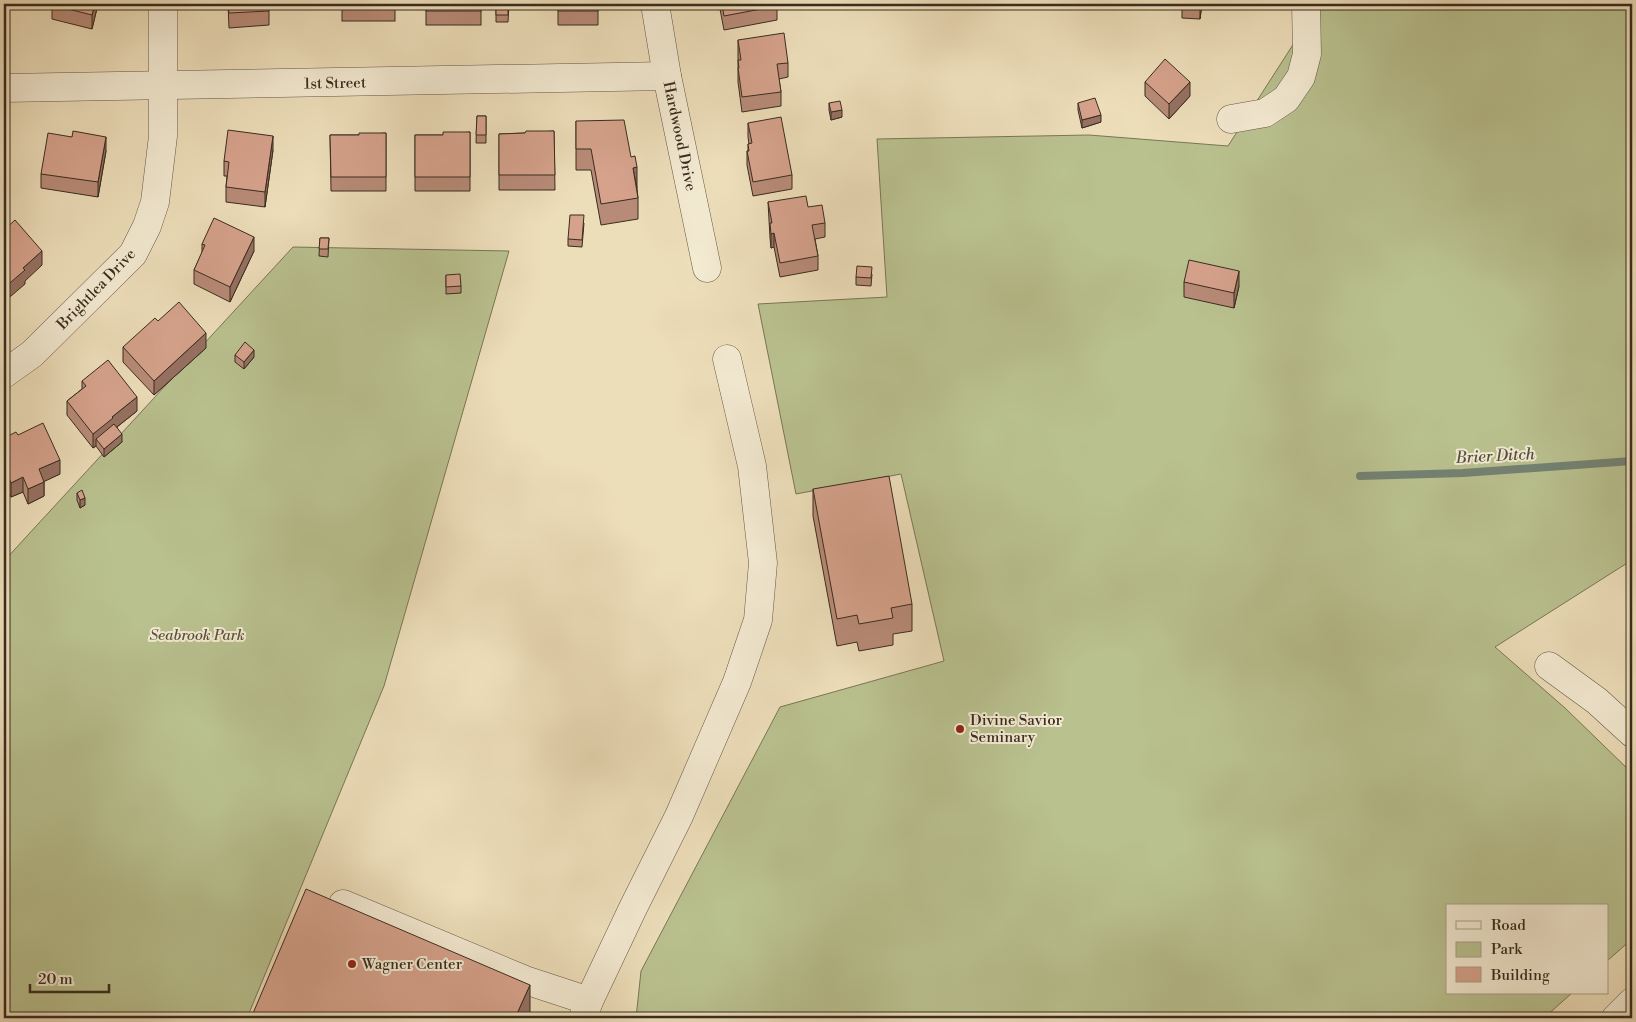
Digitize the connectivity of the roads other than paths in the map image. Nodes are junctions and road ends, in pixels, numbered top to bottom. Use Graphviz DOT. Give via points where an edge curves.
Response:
graph roads {
  1 [pos="163,4"];
  2 [pos="655,4"];
  3 [pos="1306,4"];
  4 [pos="667,76"];
  5 [pos="163,86"];
  6 [pos="4,88"];
  7 [pos="1231,120"];
  8 [pos="707,268"];
  9 [pos="727,359"];
  10 [pos="4,374"];
  11 [pos="1549,666"];
  12 [pos="1632,733"];
  13 [pos="343,904"];
  14 [pos="1632,1002"];
  15 [pos="586,1010"];
  16 [pos="1616,1018"];
  1 -- 5 [label="street, Brightlea Drive"];
  2 -- 4 [label="street, Hardwood Drive"];
  3 -- 7 [label="street" via="1307,54 1301,77 1286,99 1265,113"];
  4 -- 5 [label="street, 1st Street"];
  4 -- 8 [label="street, Hardwood Drive"];
  5 -- 6 [label="street, 1st Street"];
  5 -- 10 [label="street, Brightlea Drive" via="163,136 155,202 133,254 32,354"];
  9 -- 15 [label="street" via="752,466 763,563 758,620 737,682 680,816"];
  11 -- 12 [label="street" via="1597,701"];
  13 -- 15 [label="street" via="525,980"];
  14 -- 16 [label="street"];
}
